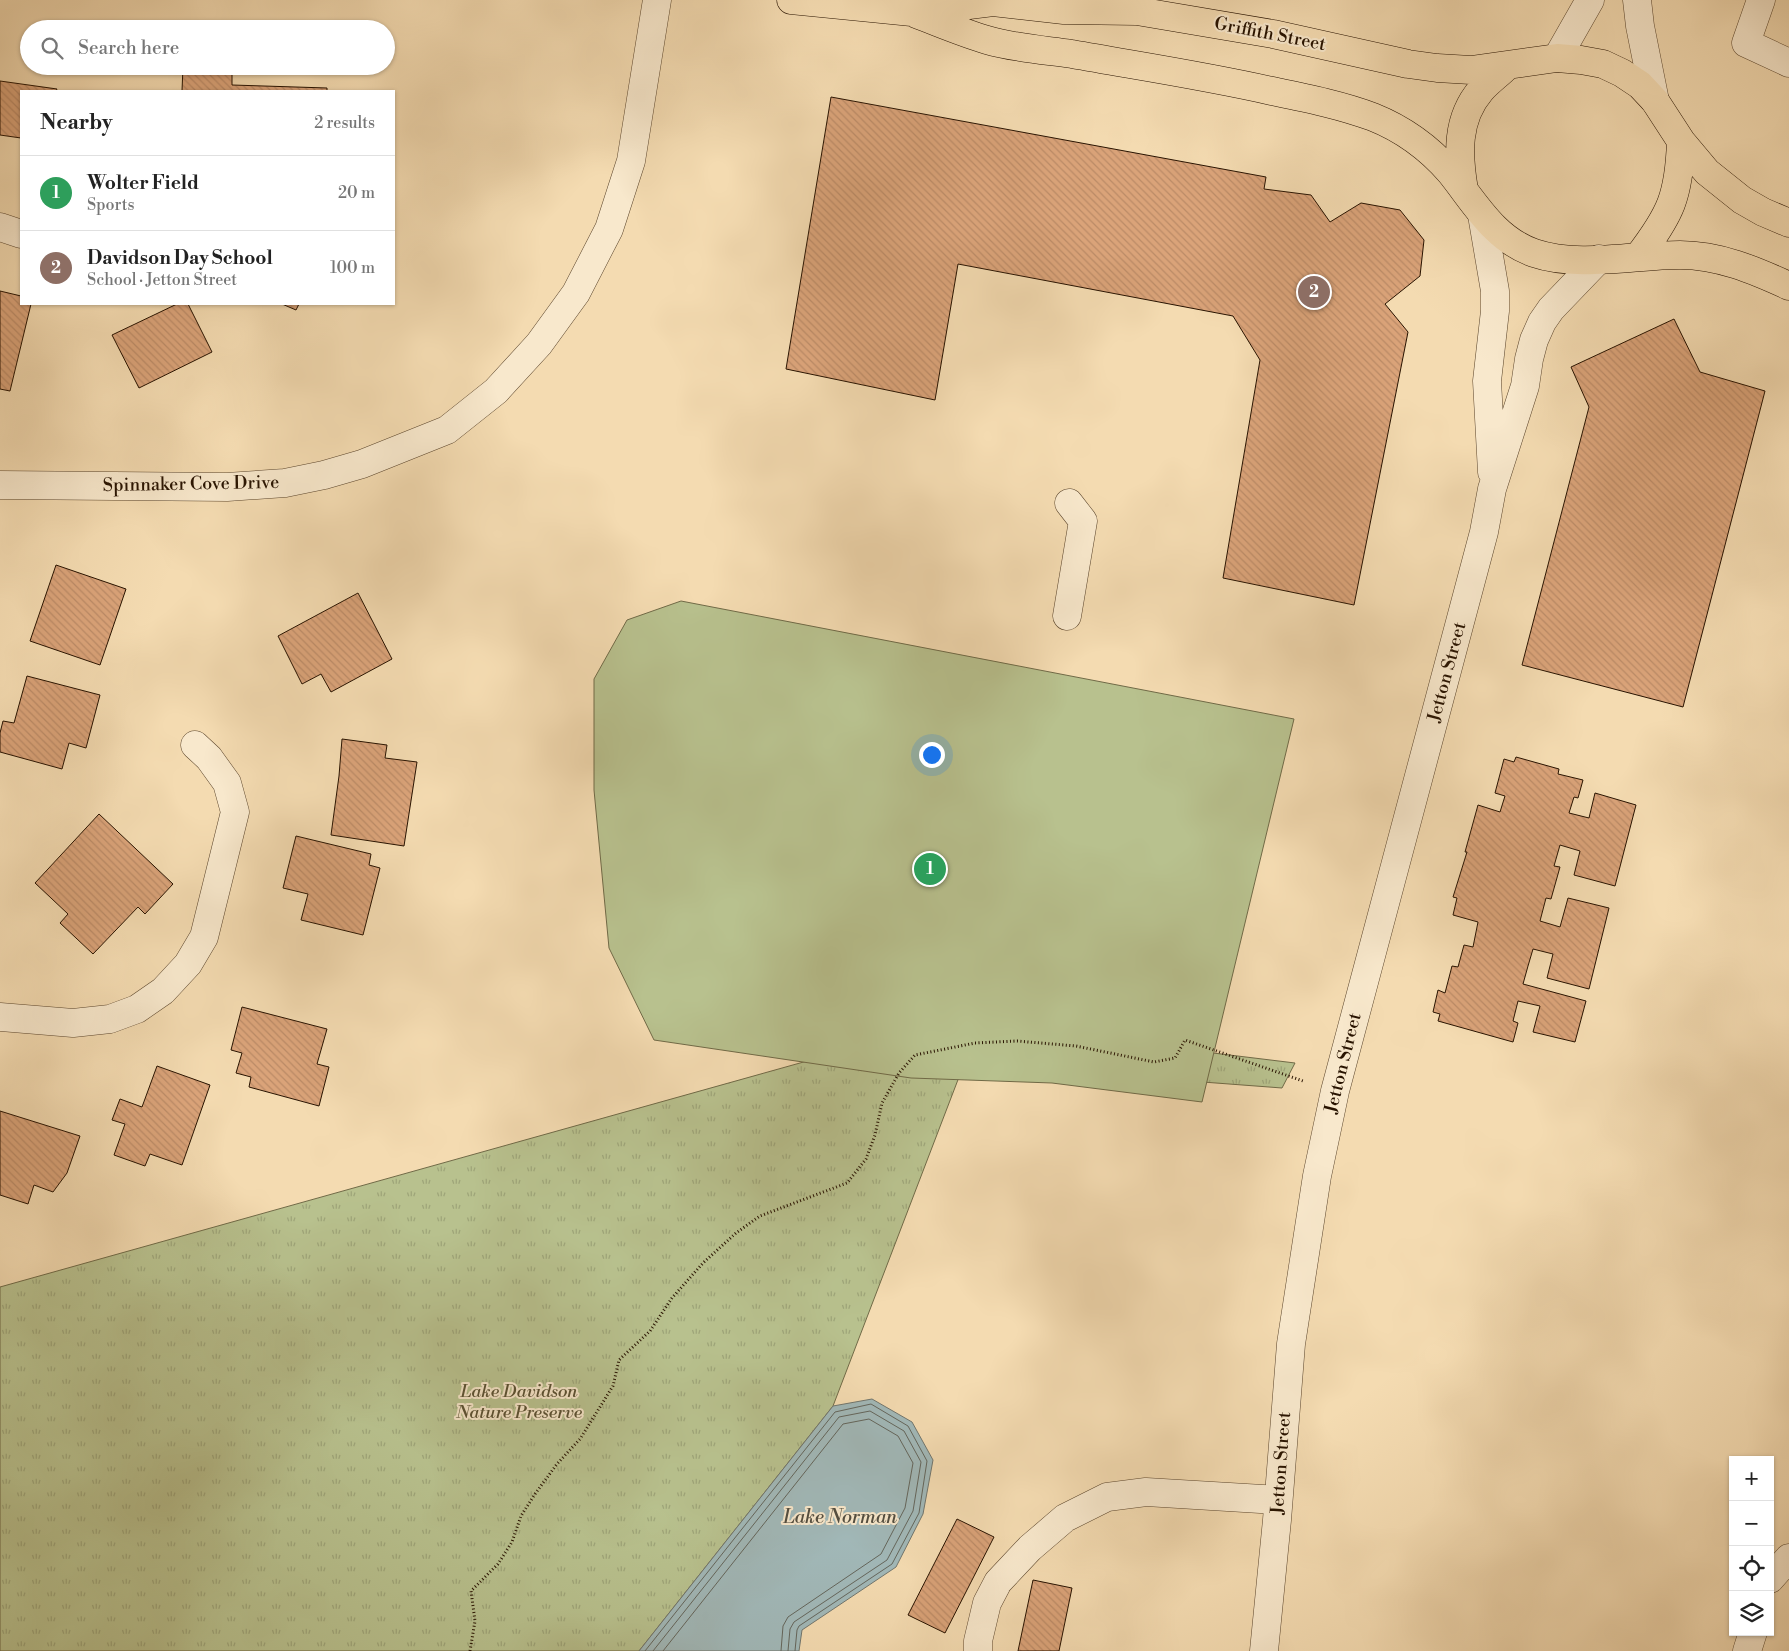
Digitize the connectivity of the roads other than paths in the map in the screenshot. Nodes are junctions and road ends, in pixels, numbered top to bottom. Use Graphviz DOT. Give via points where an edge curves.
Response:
graph roads {
  1 [pos="657,0"];
  2 [pos="791,0"];
  3 [pos="1590,0"];
  4 [pos="1637,0"];
  5 [pos="1761,0"];
  6 [pos="1104,5"];
  7 [pos="912,12"];
  8 [pos="1557,58"];
  9 [pos="1789,63"];
  10 [pos="1507,66"];
  11 [pos="1655,101"];
  12 [pos="1682,141"];
  13 [pos="1464,190"];
  14 [pos="1482,214"];
  15 [pos="1789,223"];
  16 [pos="0,227"];
  17 [pos="20,234"];
  18 [pos="1638,257"];
  19 [pos="1599,259"];
  20 [pos="1789,286"];
  21 [pos="0,485"];
  22 [pos="1492,489"];
  23 [pos="1069,503"];
  24 [pos="1067,616"];
  25 [pos="195,745"];
  26 [pos="0,1017"];
  27 [pos="1278,1500"];
  28 [pos="1789,1558"];
  29 [pos="1774,1575"];
  30 [pos="1752,1636"];
  31 [pos="978,1651"];
  32 [pos="1264,1651"];
  33 [pos="1747,1651"];
  1 -- 21 [label="street, Spinnaker Cove Drive" via="630,161 609,229 576,292 539,344 496,391 446,430 362,464 324,476 285,483 227,487"];
  2 -- 7 [label="main road, Griffith Street"];
  3 -- 8 [label="street"];
  4 -- 11 [label="street"];
  5 -- 9 [label="street" via="1746,43"];
  6 -- 7 [label="main road, Griffith Street" via="1064,10 993,2"];
  6 -- 10 [label="main road, Griffith Street" via="1205,21 1408,64 1471,70"];
  7 -- 13 [label="main road, Griffith Street" via="988,40 1205,77 1310,99 1372,117 1421,144"];
  8 -- 10 [label="main road, Griffith Street"];
  8 -- 11 [label="main road, Griffith Street" via="1603,64 1622,72"];
  10 -- 13 [label="main road" via="1481,90 1463,122 1459,152"];
  11 -- 12 [label="main road, Griffith Street"];
  12 -- 15 [label="main road" via="1707,172 1725,186 1749,204"];
  12 -- 18 [label="main road" via="1680,169 1670,211"];
  13 -- 14 [label="main road, Griffith Street"];
  14 -- 19 [label="main road, Griffith Street" via="1497,231 1533,252 1553,258"];
  14 -- 22 [label="street, Jetton Street" via="1495,291 1487,381"];
  16 -- 17 [label="street"];
  18 -- 19 [label="main road, Griffith Street"];
  18 -- 20 [label="main road" via="1707,257 1759,272"];
  19 -- 22 [label="street, Jetton Street" via="1551,309 1538,331 1525,386"];
  22 -- 27 [label="street, Jetton Street" via="1482,542 1335,1091 1317,1176 1291,1344"];
  23 -- 24 [label="street" via="1083,522"];
  25 -- 26 [label="street" via="209,758 226,783 235,812 204,937 188,964 162,991 137,1008 110,1019 73,1023"];
  27 -- 31 [label="street" via="1146,1492 1107,1497 1064,1518 998,1582 987,1603"];
  27 -- 32 [label="street, Jetton Street"];
  28 -- 29 [label="street"];
  30 -- 33 [label="street"];
}
